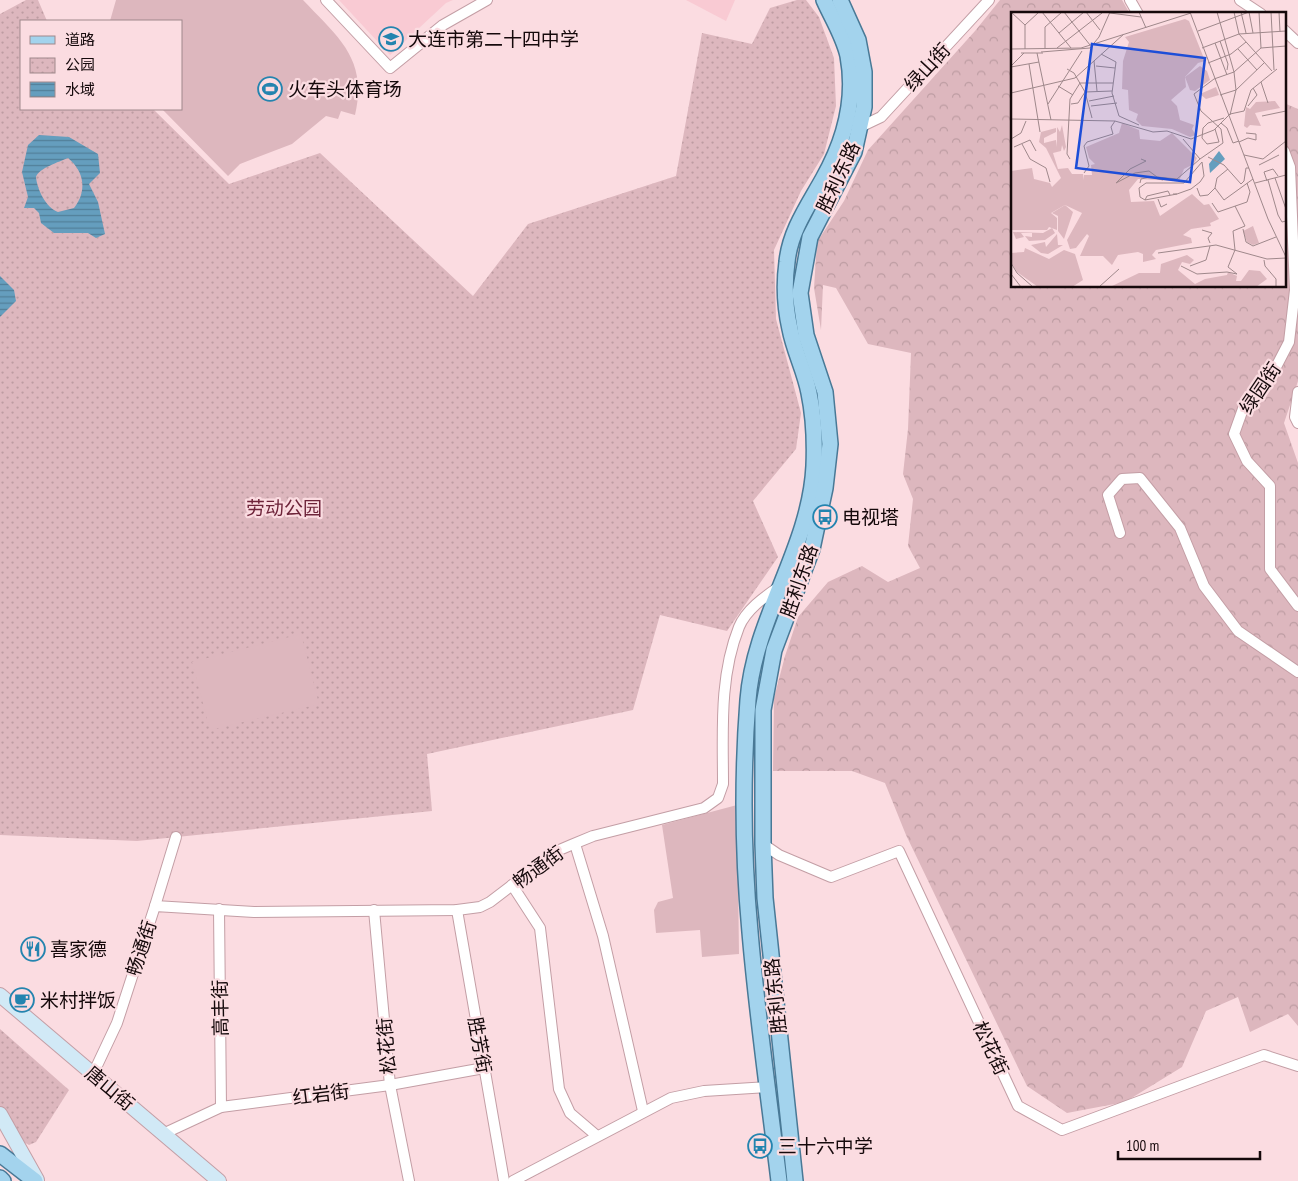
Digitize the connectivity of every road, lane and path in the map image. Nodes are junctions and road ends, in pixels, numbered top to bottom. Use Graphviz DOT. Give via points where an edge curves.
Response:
graph roads {
  1 [pos="326,0"];
  2 [pos="487,0"];
  3 [pos="824,0"];
  4 [pos="840,0"];
  5 [pos="989,0"];
  6 [pos="1130,0"];
  7 [pos="1240,0"];
  8 [pos="1137,12"];
  9 [pos="1258,12"];
  10 [pos="1286,32"];
  11 [pos="1298,43"];
  12 [pos="860,127"];
  13 [pos="1286,157"];
  14 [pos="1295,251"];
  15 [pos="1298,392"];
  16 [pos="1298,423"];
  17 [pos="1120,533"];
  18 [pos="779,587"];
  19 [pos="1298,606"];
  20 [pos="1298,672"];
  21 [pos="176,837"];
  22 [pos="576,844"];
  23 [pos="763,844"];
  24 [pos="512,885"];
  25 [pos="155,906"];
  26 [pos="219,909"];
  27 [pos="374,910"];
  28 [pos="456,910"];
  29 [pos="0,995"];
  30 [pos="0,1004"];
  31 [pos="15,1008"];
  32 [pos="1298,1066"];
  33 [pos="484,1068"];
  34 [pos="93,1074"];
  35 [pos="390,1085"];
  36 [pos="768,1087"];
  37 [pos="221,1107"];
  38 [pos="643,1112"];
  39 [pos="0,1114"];
  40 [pos="163,1134"];
  41 [pos="596,1136"];
  42 [pos="0,1154"];
  43 [pos="0,1170"];
  44 [pos="0,1178"];
  45 [pos="3,1181"];
  46 [pos="8,1181"];
  47 [pos="36,1181"];
  48 [pos="219,1181"];
  49 [pos="409,1181"];
  50 [pos="504,1181"];
  51 [pos="513,1181"];
  52 [pos="779,1181"];
  53 [pos="795,1181"];
  1 -- 2 [label="street" via="390,68 443,25"];
  3 -- 18 [label="main road" via="848,56 850,83 840,147 794,232 787,260 789,322 809,391 814,468 811,492 795,549"];
  4 -- 12 [label="main road, 胜利东路" via="858,40 864,72 864,107"];
  5 -- 12 [label="street, 绿山街" via="881,118"];
  6 -- 8 [label="street"];
  7 -- 9 [label="street"];
  10 -- 11 [label="street"];
  12 -- 23 [label="main road, 胜利东路" via="854,152 810,237 800,293 806,335 825,392 830,444 825,488 812,549 774,650 763,710"];
  13 -- 14 [label="street, 绿园街" via="1290,167"];
  14 -- 19 [label="street, 绿园街" via="1295,290 1289,342 1275,369 1244,406 1234,434 1247,461 1270,486 1270,569"];
  15 -- 16 [label="street" via="1295,417"];
  17 -- 20 [label="street" via="1108,495 1122,479 1140,478 1180,528 1204,586 1238,631"];
  18 -- 22 [label="street, 畅通街" via="760,600 739,626 724,686 723,784 718,798 704,808 593,836"];
  18 -- 36 [label="main road" via="754,664 745,742 748,912"];
  21 -- 25 [label="street, 畅通街"];
  22 -- 24 [label="street, 畅通街" via="557,851"];
  22 -- 38 [label="street" via="603,936"];
  23 -- 32 [label="street, 松花街" via="831,877 899,851 1018,1106 1062,1130 1264,1055"];
  23 -- 53 [label="main road, 胜利东路" via="766,908"];
  24 -- 28 [label="street, 畅通街" via="480,907"];
  24 -- 41 [label="street" via="540,928 559,1090 570,1112"];
  25 -- 26 [label="street, 畅通街"];
  25 -- 34 [label="street, 畅通街" via="117,1023"];
  26 -- 27 [label="street, 畅通街" via="254,912"];
  26 -- 37 [label="street, 高丰街"];
  27 -- 28 [label="street, 畅通街"];
  27 -- 35 [label="street, 松花街"];
  28 -- 33 [label="street, 胜芳街"];
  29 -- 31 [label="main road, 唐山街"];
  30 -- 31 [label="main road"];
  31 -- 34 [label="main road, 唐山街"];
  33 -- 35 [label="street, 红岩街"];
  33 -- 50 [label="street, 胜芳街"];
  34 -- 40 [label="main road, 唐山街"];
  35 -- 37 [label="street, 红岩街"];
  35 -- 49 [label="street, 松花街"];
  36 -- 38 [label="street" via="689,1093"];
  36 -- 52 [label="main road"];
  37 -- 40 [label="street, 红岩街"];
  38 -- 41 [label="street"];
  39 -- 47 [label="main road"];
  40 -- 48 [label="main road, 唐山街"];
  41 -- 51 [label="street"];
  42 -- 47 [label="main road"];
  43 -- 46 [label="main road"];
  44 -- 45 [label="main road"];
}
